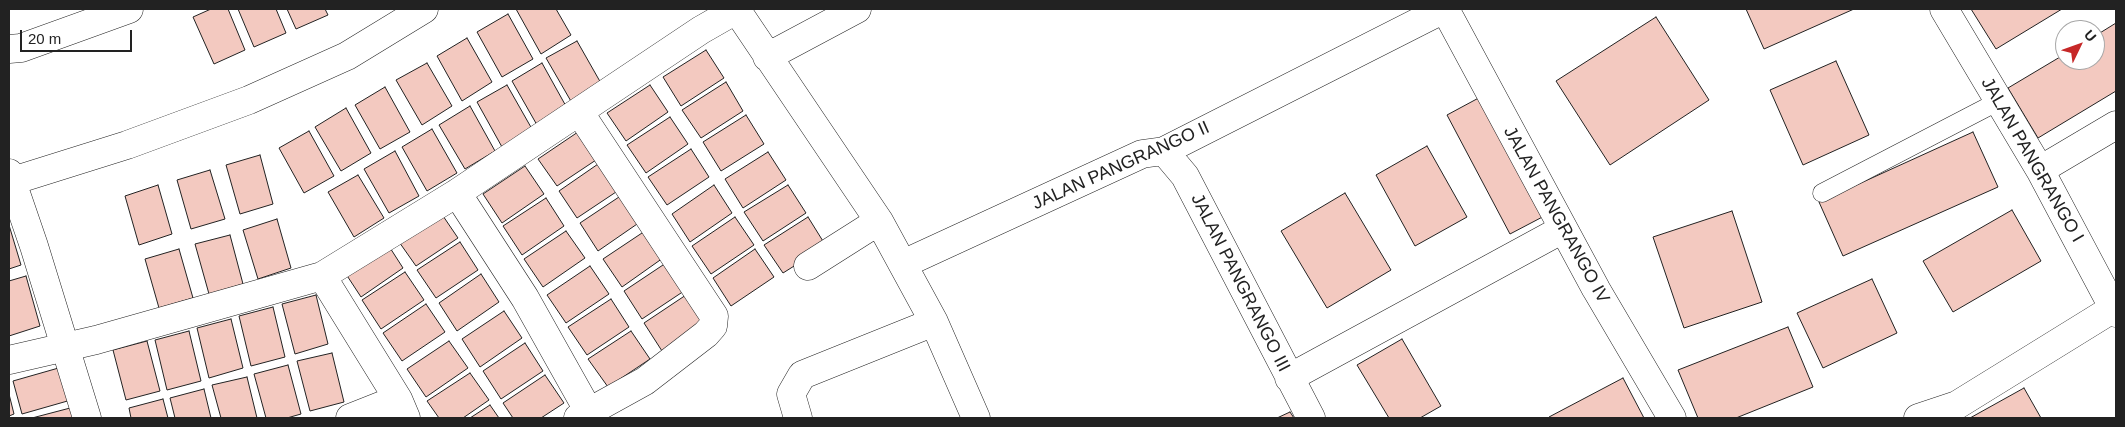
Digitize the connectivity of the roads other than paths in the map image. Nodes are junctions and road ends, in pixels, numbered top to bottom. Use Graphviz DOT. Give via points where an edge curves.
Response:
graph roads {
  1 [pos="424,9"];
  2 [pos="736,9"];
  3 [pos="857,9"];
  4 [pos="1444,9"];
  5 [pos="1944,9"];
  6 [pos="122,10"];
  7 [pos="9,50"];
  8 [pos="767,57"];
  9 [pos="1999,101"];
  10 [pos="580,113"];
  11 [pos="2116,125"];
  12 [pos="1164,151"];
  13 [pos="2040,170"];
  14 [pos="10,179"];
  15 [pos="457,193"];
  16 [pos="1822,193"];
  17 [pos="879,221"];
  18 [pos="1563,229"];
  19 [pos="903,264"];
  20 [pos="808,266"];
  21 [pos="322,276"];
  22 [pos="2115,310"];
  23 [pos="934,322"];
  24 [pos="66,348"];
  25 [pos="9,360"];
  26 [pos="1289,378"];
  27 [pos="402,408"];
  28 [pos="583,415"];
  29 [pos="87,418"];
  30 [pos="350,418"];
  31 [pos="798,418"];
  32 [pos="976,418"];
  33 [pos="1311,418"];
  34 [pos="1672,418"];
  35 [pos="1918,418"];
  1 -- 14 [label="street" via="347,56 249,100 126,145"];
  2 -- 8 [label="street"];
  2 -- 10 [label="street"];
  3 -- 8 [label="street"];
  4 -- 12 [label="street, JALAN PANGRANGO II"];
  4 -- 18 [label="street, JALAN PANGRANGO IV"];
  5 -- 9 [label="street, JALAN PANGRANGO I"];
  6 -- 7 [label="street"];
  8 -- 17 [label="street"];
  9 -- 13 [label="street, JALAN PANGRANGO I"];
  9 -- 16 [label="lane"];
  10 -- 15 [label="street"];
  10 -- 28 [label="street" via="714,316 713,326 706,334 668,364 645,381"];
  11 -- 13 [label="street"];
  12 -- 19 [label="street, JALAN PANGRANGO II" via="1142,154"];
  12 -- 26 [label="street, JALAN PANGRANGO III" via="1185,176"];
  13 -- 22 [label="street, JALAN PANGRANGO I"];
  14 -- 24 [label="street"];
  15 -- 21 [label="street"];
  15 -- 28 [label="street" via="524,298"];
  17 -- 19 [label="street"];
  17 -- 20 [label="street"];
  18 -- 26 [label="street"];
  18 -- 34 [label="street, JALAN PANGRANGO IV"];
  19 -- 23 [label="street"];
  21 -- 24 [label="street"];
  21 -- 27 [label="street"];
  22 -- 35 [label="street" via="1957,405"];
  23 -- 31 [label="street" via="802,375 791,394"];
  23 -- 32 [label="street"];
  24 -- 25 [label="street"];
  24 -- 29 [label="street"];
  26 -- 33 [label="street, JALAN PANGRANGO III"];
  27 -- 30 [label="street"];
}
